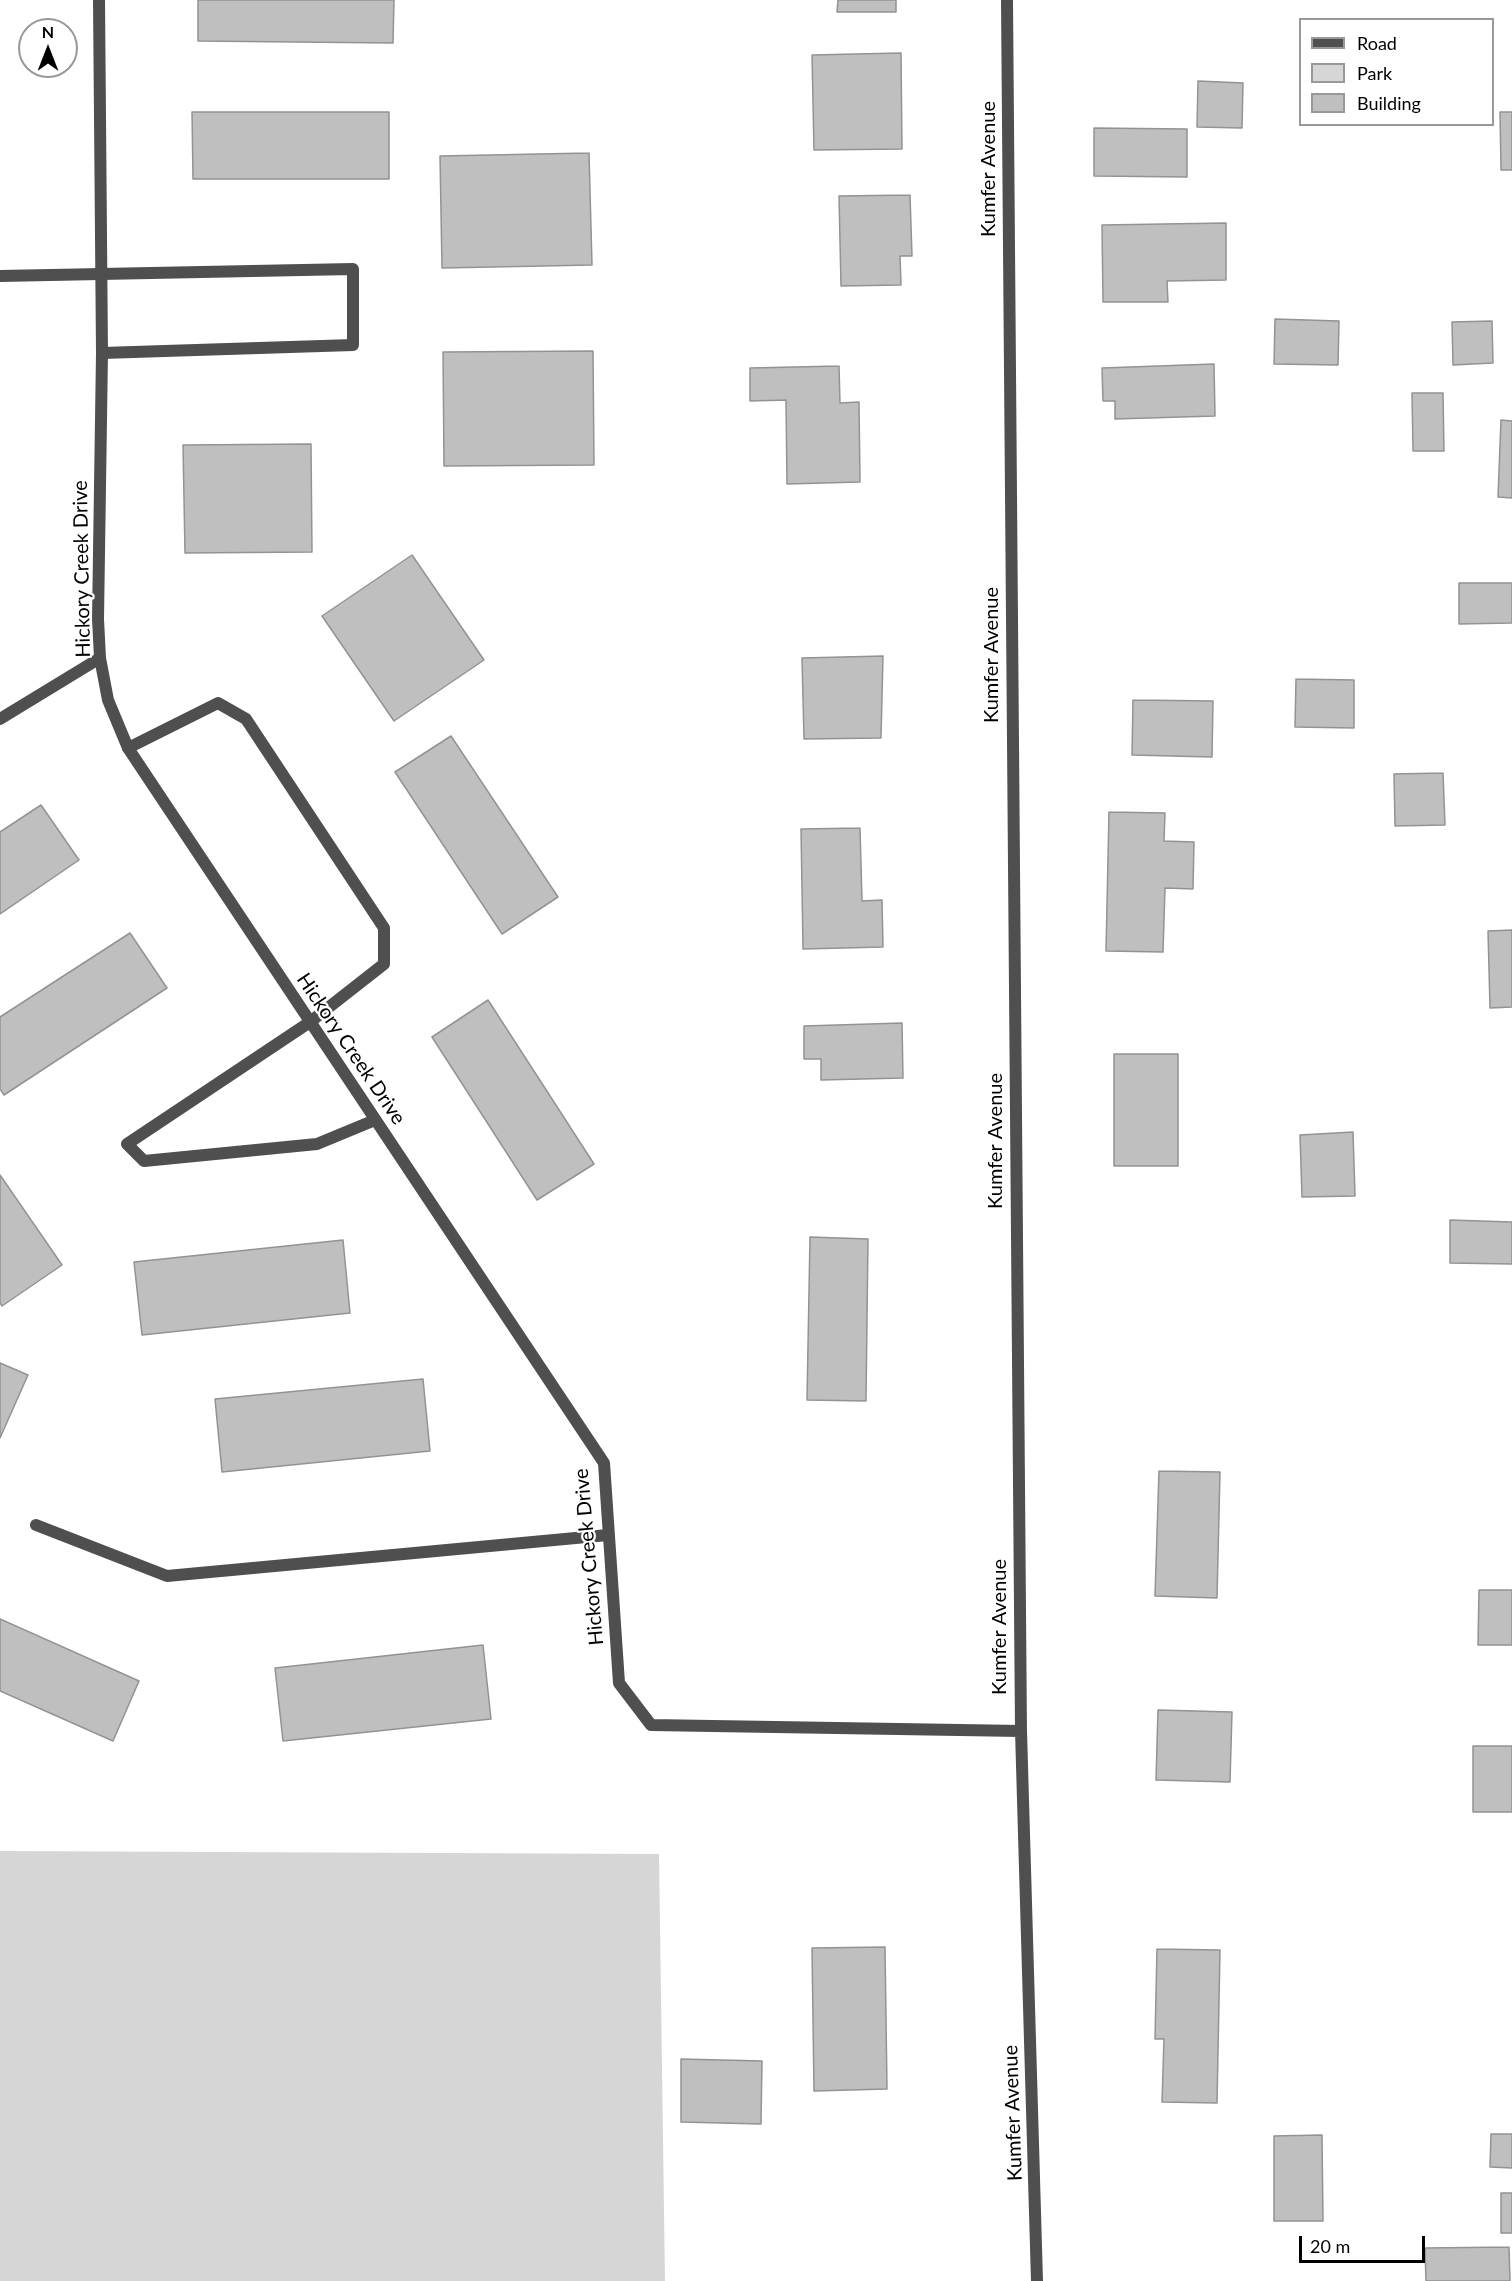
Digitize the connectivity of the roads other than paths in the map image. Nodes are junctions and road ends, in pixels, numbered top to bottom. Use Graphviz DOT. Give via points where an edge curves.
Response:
graph roads {
  1 [pos="99,0"];
  2 [pos="1007,0"];
  3 [pos="100,273"];
  4 [pos="0,276"];
  5 [pos="102,353"];
  6 [pos="100,658"];
  7 [pos="0,719"];
  8 [pos="129,748"];
  9 [pos="310,1022"];
  10 [pos="375,1120"];
  11 [pos="36,1525"];
  12 [pos="608,1535"];
  13 [pos="1021,1731"];
  14 [pos="1037,2281"];
  1 -- 3 [label="street, Hickory Creek Drive"];
  2 -- 13 [label="street, Kumfer Avenue"];
  3 -- 4 [label="street"];
  3 -- 5 [label="street, Hickory Creek Drive"];
  3 -- 5 [label="street" via="353,269 353,345"];
  5 -- 6 [label="street, Hickory Creek Drive"];
  6 -- 7 [label="street"];
  6 -- 8 [label="street, Hickory Creek Drive" via="108,700"];
  8 -- 9 [label="street, Hickory Creek Drive"];
  8 -- 9 [label="street" via="218,703 246,719 371,908 384,928 384,964"];
  9 -- 10 [label="street, Hickory Creek Drive"];
  9 -- 10 [label="street" via="127,1144 144,1161 317,1144"];
  10 -- 12 [label="street, Hickory Creek Drive" via="604,1463"];
  11 -- 12 [label="street" via="167,1576"];
  12 -- 13 [label="street, Hickory Creek Drive" via="619,1683 651,1725"];
  13 -- 14 [label="street, Kumfer Avenue"];
}
